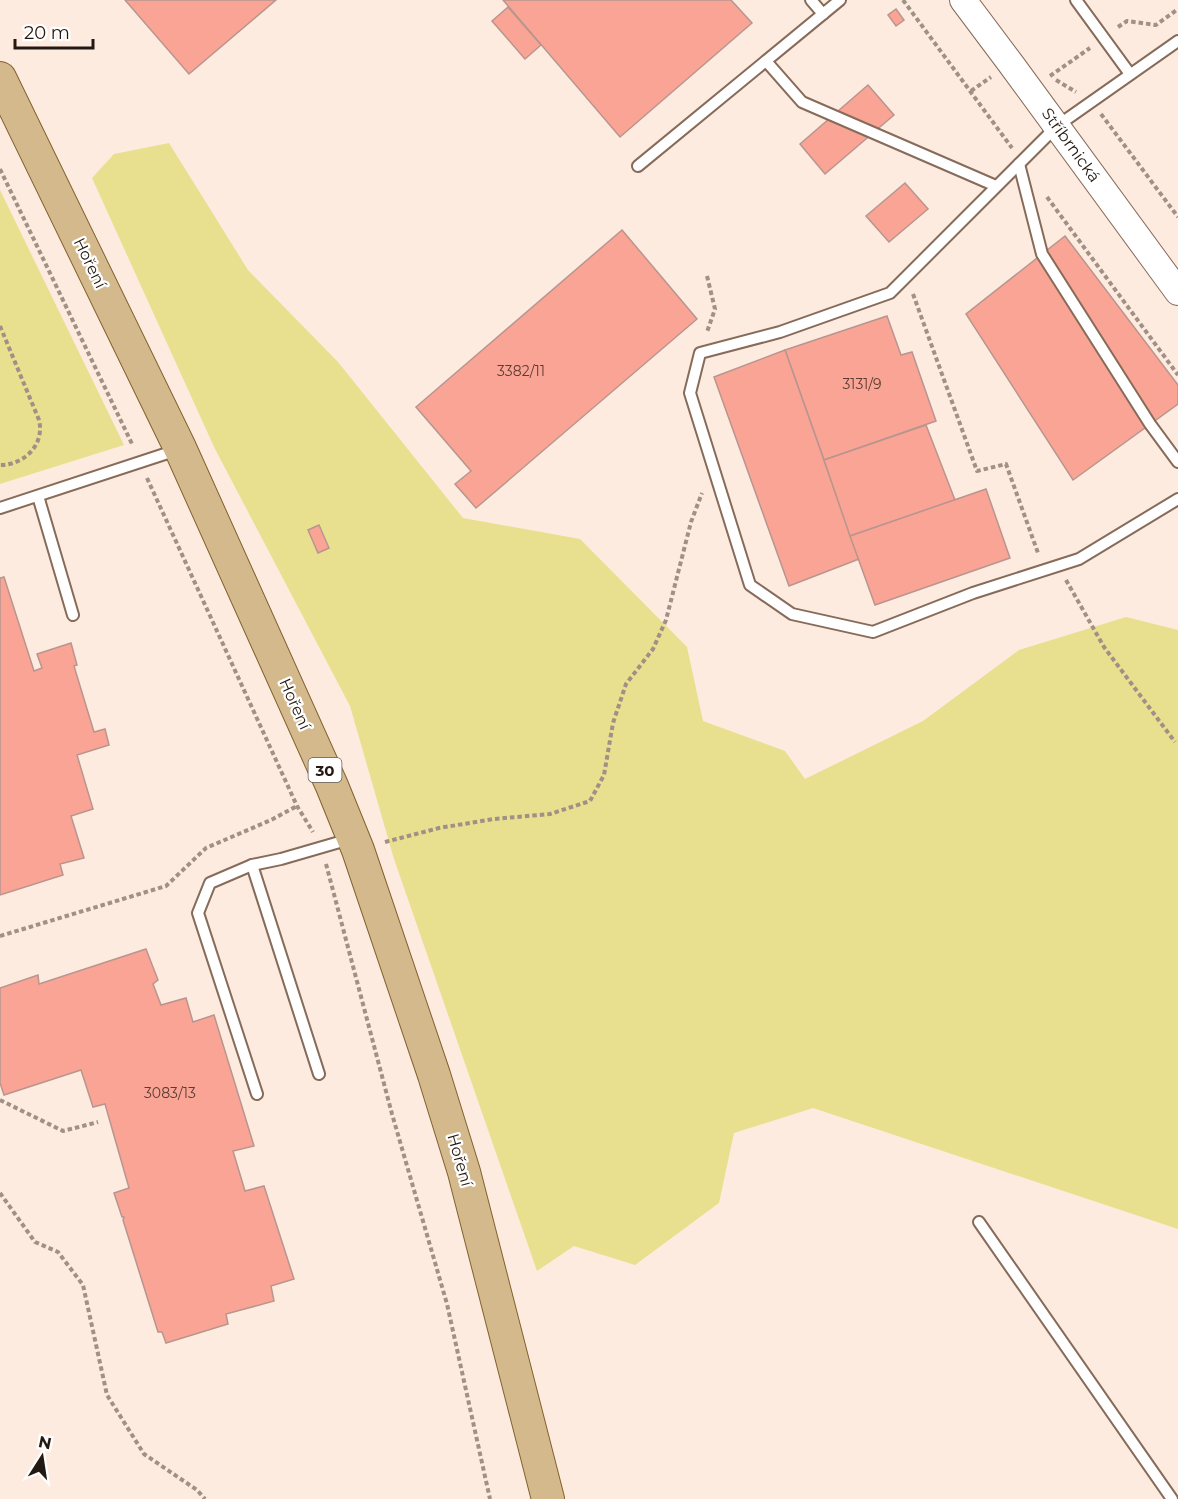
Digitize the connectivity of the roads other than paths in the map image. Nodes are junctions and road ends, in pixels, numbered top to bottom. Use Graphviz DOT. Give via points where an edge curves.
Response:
graph roads {
  1 [pos="811,0"];
  2 [pos="840,0"];
  3 [pos="963,0"];
  4 [pos="1076,0"];
  5 [pos="823,14"];
  6 [pos="1178,41"];
  7 [pos="766,61"];
  8 [pos="1130,74"];
  9 [pos="0,78"];
  10 [pos="1057,126"];
  11 [pos="1019,164"];
  12 [pos="638,166"];
  13 [pos="996,186"];
  14 [pos="1178,292"];
  15 [pos="180,448"];
  16 [pos="1178,462"];
  17 [pos="39,496"];
  18 [pos="1178,499"];
  19 [pos="0,508"];
  20 [pos="73,615"];
  21 [pos="356,844"];
  22 [pos="252,865"];
  23 [pos="319,1074"];
  24 [pos="257,1094"];
  25 [pos="980,1222"];
  26 [pos="548,1499"];
  27 [pos="1172,1499"];
  1 -- 5 [label="lane"];
  2 -- 5 [label="lane"];
  3 -- 10 [label="street, Stříbrnická"];
  4 -- 8 [label="lane"];
  5 -- 7 [label="lane"];
  6 -- 8 [label="lane"];
  7 -- 12 [label="lane"];
  7 -- 13 [label="lane" via="802,102"];
  8 -- 10 [label="lane"];
  9 -- 15 [label="main road, Hoření / 30"];
  10 -- 11 [label="lane"];
  10 -- 14 [label="street, Stříbrnická"];
  11 -- 13 [label="lane"];
  11 -- 16 [label="lane" via="1042,254"];
  13 -- 18 [label="lane" via="890,293 780,332 700,353 690,393 750,585 792,614 873,633 1079,559"];
  15 -- 17 [label="lane"];
  15 -- 21 [label="main road, Hoření / 30"];
  17 -- 19 [label="lane"];
  17 -- 20 [label="lane"];
  21 -- 22 [label="lane" via="322,847"];
  21 -- 26 [label="main road, Hoření / 30" via="464,1172"];
  22 -- 23 [label="lane"];
  22 -- 24 [label="lane" via="210,883 198,913"];
  25 -- 27 [label="lane"];
}
